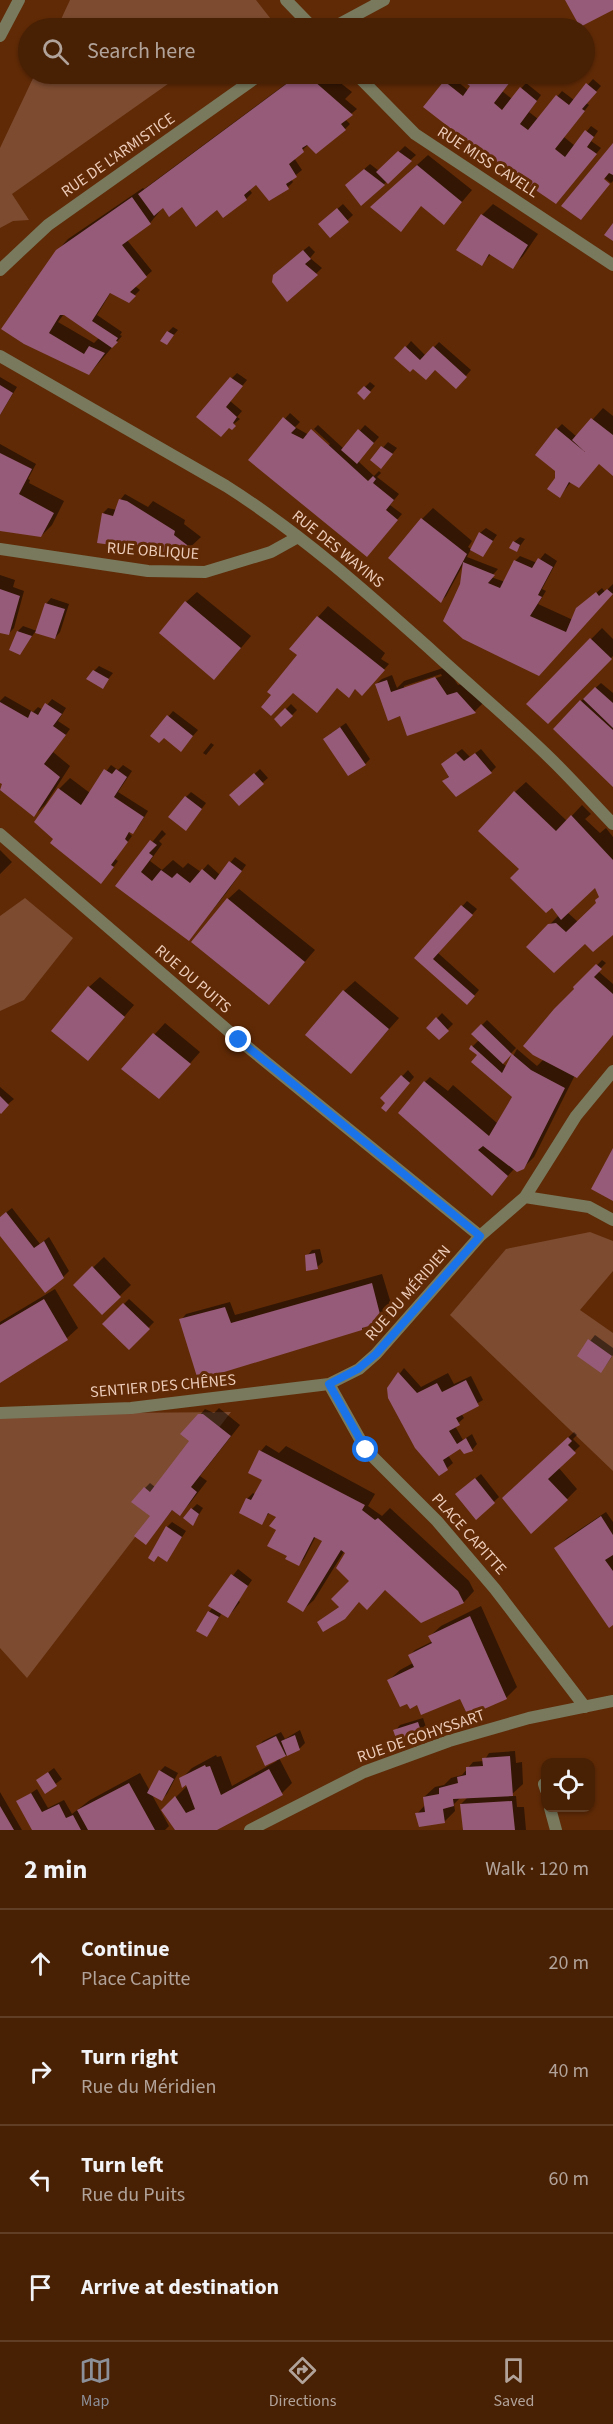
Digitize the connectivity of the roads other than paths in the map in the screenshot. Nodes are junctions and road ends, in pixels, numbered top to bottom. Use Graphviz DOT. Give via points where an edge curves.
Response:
graph roads {
  1 [pos="18,0"];
  2 [pos="286,0"];
  3 [pos="384,0"];
  4 [pos="303,18"];
  5 [pos="351,18"];
  6 [pos="0,36"];
  7 [pos="247,84"];
  8 [pos="366,84"];
  9 [pos="613,265"];
  10 [pos="0,270"];
  11 [pos="0,356"];
  12 [pos="298,537"];
  13 [pos="0,549"];
  14 [pos="613,824"];
  15 [pos="0,834"];
  16 [pos="613,1071"];
  17 [pos="525,1197"];
  18 [pos="613,1220"];
  19 [pos="480,1236"];
  20 [pos="329,1384"];
  21 [pos="0,1413"];
  22 [pos="613,1701"];
  23 [pos="585,1707"];
  24 [pos="551,1812"];
  25 [pos="250,1830"];
  26 [pos="556,1830"];
  1 -- 6 [label="street"];
  2 -- 4 [label="street"];
  3 -- 5 [label="street"];
  7 -- 10 [label="street, RUE DE L'ARMISTICE" via="48,225"];
  8 -- 9 [label="street, RUE MISS CAVELL" via="415,134"];
  11 -- 12 [label="street, RUE DES WAYINS" via="226,486"];
  12 -- 13 [label="street, RUE OBLIQUE" via="271,552 206,572 148,571"];
  12 -- 14 [label="street, RUE DES WAYINS" via="345,573 495,708"];
  15 -- 19 [label="street, RUE DU PUITS" via="239,1040"];
  16 -- 17 [label="street, RUE DU MÉRIDIEN" via="576,1116"];
  17 -- 18 [label="street" via="589,1207"];
  17 -- 19 [label="street, RUE DU MÉRIDIEN"];
  19 -- 20 [label="street, RUE DU MÉRIDIEN" via="376,1354"];
  20 -- 21 [label="street, SENTIER DES CHÊNES" via="131,1408"];
  20 -- 23 [label="street, PLACE CAPITTE" via="366,1450 437,1521 495,1589"];
  22 -- 23 [label="street, RUE DE GOHYSSART"];
  23 -- 25 [label="street, RUE DE GOHYSSART" via="449,1741 364,1772"];
  24 -- 26 [label="street"];
}
